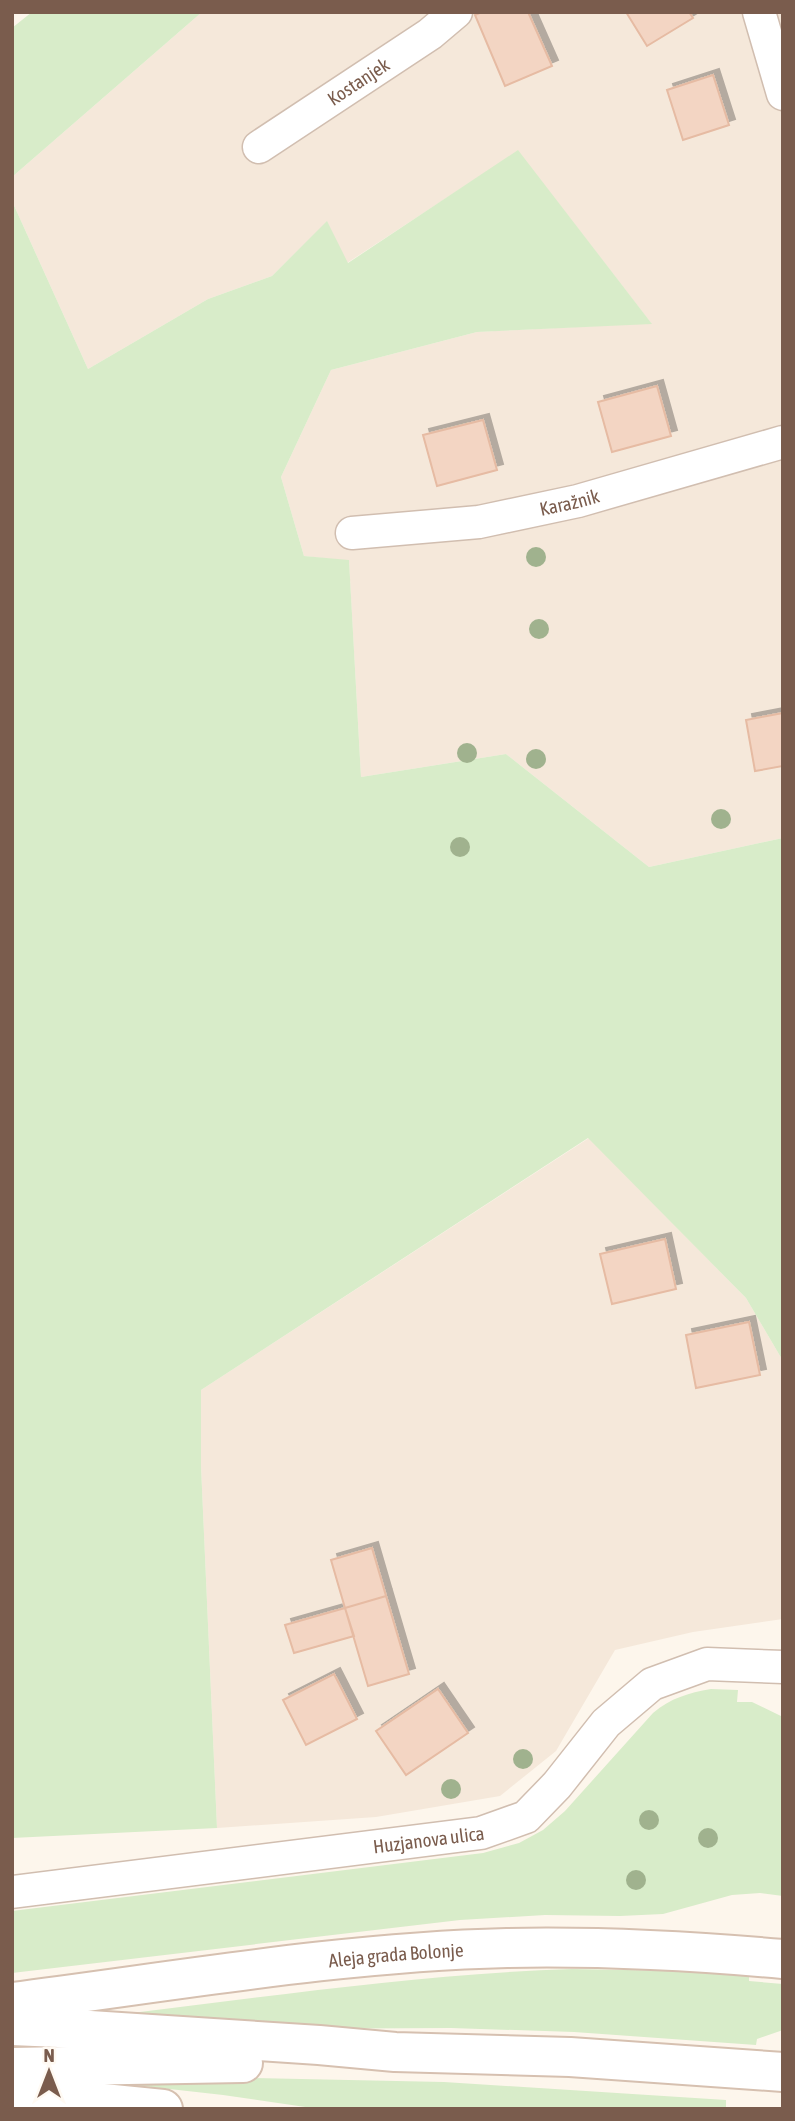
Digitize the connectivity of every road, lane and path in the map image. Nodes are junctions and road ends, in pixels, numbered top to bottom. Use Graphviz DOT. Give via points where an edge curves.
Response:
graph roads {
  1 [pos="456,12"];
  2 [pos="759,12"];
  3 [pos="783,94"];
  4 [pos="259,148"];
  5 [pos="783,442"];
  6 [pos="352,533"];
  7 [pos="783,1667"];
  8 [pos="12,1892"];
  9 [pos="770,1958"];
  10 [pos="12,2001"];
  11 [pos="12,2026"];
  12 [pos="395,2052"];
  13 [pos="12,2067"];
  14 [pos="783,2073"];
  15 [pos="12,2094"];
  16 [pos="163,2109"];
  1 -- 4 [label="street, Kostanjek"];
  2 -- 3 [label="street"];
  5 -- 6 [label="street, Karažnik" via="578,501 479,522"];
  7 -- 8 [label="street, Huzjanova ulica" via="708,1664 652,1684 606,1723 526,1817 481,1833"];
  9 -- 10 [label="main road, Aleja grada Bolonje" via="586,1948 444,1951 305,1963"];
  11 -- 12 [label="main road"];
  12 -- 13 [label="main road" via="231,2064"];
  12 -- 14 [label="main road" via="570,2057"];
  15 -- 16 [label="main road"];
}
